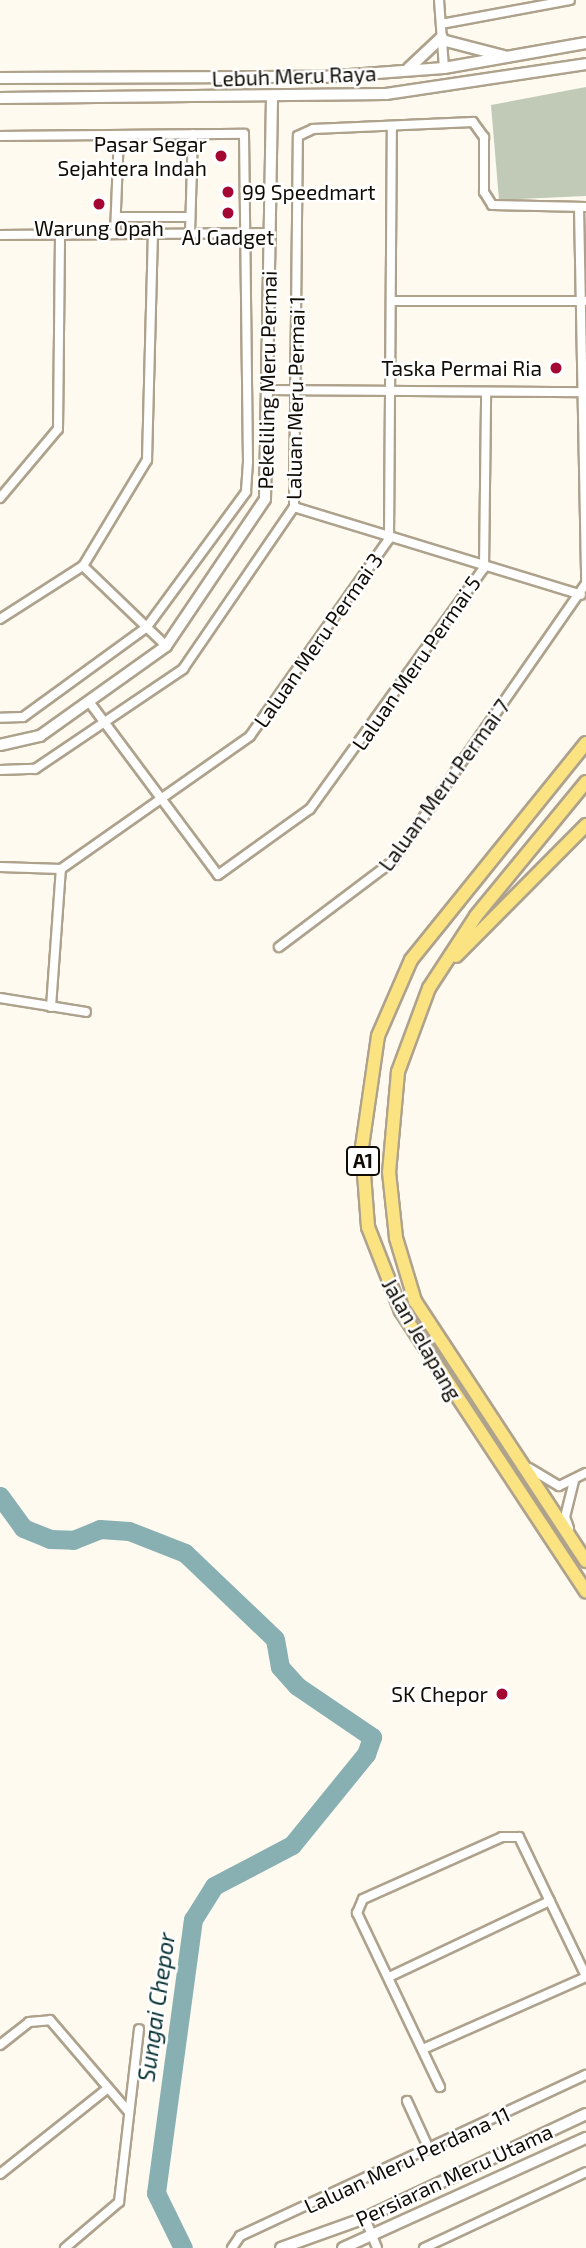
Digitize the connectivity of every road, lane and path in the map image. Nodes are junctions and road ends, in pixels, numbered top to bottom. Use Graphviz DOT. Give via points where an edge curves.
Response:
graph roads {
  1 [pos="439,0"];
  2 [pos="570,0"];
  3 [pos="441,24"];
  4 [pos="442,38"];
  5 [pos="586,43"];
  6 [pos="517,57"];
  7 [pos="586,64"];
  8 [pos="444,68"];
  9 [pos="403,71"];
  10 [pos="0,78"];
  11 [pos="272,97"];
  12 [pos="0,98"];
  13 [pos="392,127"];
  14 [pos="193,134"];
  15 [pos="119,135"];
  16 [pos="0,136"];
  17 [pos="583,207"];
  18 [pos="116,217"];
  19 [pos="190,217"];
  20 [pos="190,233"];
  21 [pos="246,233"];
  22 [pos="269,233"];
  23 [pos="60,234"];
  24 [pos="115,234"];
  25 [pos="153,234"];
  26 [pos="0,235"];
  27 [pos="392,301"];
  28 [pos="582,301"];
  29 [pos="269,390"];
  30 [pos="298,390"];
  31 [pos="393,391"];
  32 [pos="486,391"];
  33 [pos="583,392"];
  34 [pos="584,491"];
  35 [pos="0,498"];
  36 [pos="294,507"];
  37 [pos="389,540"];
  38 [pos="83,566"];
  39 [pos="484,568"];
  40 [pos="586,583"];
  41 [pos="581,595"];
  42 [pos="0,620"];
  43 [pos="147,627"];
  44 [pos="166,646"];
  45 [pos="90,703"];
  46 [pos="0,718"];
  47 [pos="106,724"];
  48 [pos="586,743"];
  49 [pos="0,745"];
  50 [pos="0,770"];
  51 [pos="586,782"];
  52 [pos="162,799"];
  53 [pos="586,825"];
  54 [pos="0,867"];
  55 [pos="61,869"];
  56 [pos="279,947"];
  57 [pos="429,988"];
  58 [pos="0,998"];
  59 [pos="51,1007"];
  60 [pos="86,1012"];
  61 [pos="513,1455"];
  62 [pos="586,1474"];
  63 [pos="574,1481"];
  64 [pos="574,1543"];
  65 [pos="586,1561"];
  66 [pos="586,1592"];
  67 [pos="550,1901"];
  68 [pos="389,1977"];
  69 [pos="586,1977"];
  70 [pos="139,2029"];
  71 [pos="0,2045"];
  72 [pos="423,2049"];
  73 [pos="586,2075"];
  74 [pos="440,2087"];
  75 [pos="108,2088"];
  76 [pos="407,2101"];
  77 [pos="128,2111"];
  78 [pos="586,2115"];
  79 [pos="586,2138"];
  80 [pos="429,2149"];
  81 [pos="586,2172"];
  82 [pos="0,2174"];
  83 [pos="365,2218"];
  84 [pos="372,2237"];
  85 [pos="65,2248"];
  86 [pos="232,2248"];
  87 [pos="281,2248"];
  88 [pos="343,2248"];
  89 [pos="377,2248"];
  90 [pos="424,2248"];
  1 -- 3 [label="street"];
  2 -- 3 [label="street"];
  3 -- 4 [label="street"];
  4 -- 6 [label="street" via="467,51"];
  4 -- 8 [label="street"];
  4 -- 9 [label="street"];
  5 -- 6 [label="street, Lebuh Meru Raya"];
  6 -- 8 [label="street, Lebuh Meru Raya"];
  7 -- 11 [label="street, Lebuh Meru Raya" via="386,94"];
  8 -- 9 [label="street, Lebuh Meru Raya"];
  9 -- 10 [label="street, Lebuh Meru Raya" via="179,80"];
  11 -- 12 [label="street, Lebuh Meru Raya"];
  11 -- 22 [label="street, Pekeliling Meru Permai"];
  13 -- 17 [label="street" via="474,122 484,137 484,192 492,205"];
  13 -- 27 [label="street, Laluan Meru Permai 3"];
  13 -- 30 [label="street, Laluan Meru Permai 1" via="302,133 296,140"];
  14 -- 15 [label="street"];
  14 -- 19 [label="street"];
  14 -- 21 [label="street" via="244,134"];
  15 -- 16 [label="street"];
  15 -- 18 [label="street"];
  17 -- 28 [label="street"];
  18 -- 19 [label="street"];
  18 -- 24 [label="street"];
  19 -- 20 [label="street"];
  20 -- 21 [label="street"];
  20 -- 25 [label="street"];
  21 -- 22 [label="street"];
  21 -- 43 [label="street" via="246,492"];
  22 -- 29 [label="street, Pekeliling Meru Permai"];
  23 -- 24 [label="street"];
  23 -- 26 [label="street"];
  23 -- 35 [label="street" via="58,429"];
  24 -- 25 [label="street"];
  25 -- 38 [label="street" via="147,460"];
  27 -- 28 [label="street"];
  27 -- 31 [label="street, Laluan Meru Permai 3"];
  28 -- 33 [label="street"];
  29 -- 30 [label="street"];
  29 -- 44 [label="street, Pekeliling Meru Permai" via="265,499"];
  30 -- 31 [label="street"];
  30 -- 36 [label="street, Laluan Meru Permai 1"];
  31 -- 32 [label="street"];
  31 -- 37 [label="street, Laluan Meru Permai 3"];
  32 -- 33 [label="street"];
  32 -- 39 [label="street, Laluan Meru Permai 5"];
  33 -- 34 [label="street"];
  34 -- 40 [label="street"];
  36 -- 37 [label="street"];
  36 -- 47 [label="street, Laluan Meru Permai 1" via="183,669"];
  37 -- 39 [label="street"];
  37 -- 52 [label="street, Laluan Meru Permai 3" via="250,736"];
  38 -- 42 [label="street"];
  38 -- 43 [label="street"];
  39 -- 41 [label="street"];
  39 -- 52 [label="street, Laluan Meru Permai 5" via="317,802 218,875"];
  40 -- 41 [label="street, Laluan Meru Permai 7"];
  41 -- 56 [label="street, Laluan Meru Permai 7" via="393,861"];
  43 -- 44 [label="street"];
  43 -- 46 [label="street" via="23,717"];
  44 -- 45 [label="street, Pekeliling Meru Permai"];
  45 -- 47 [label="street"];
  45 -- 49 [label="street, Pekeliling Meru Permai" via="40,736"];
  47 -- 50 [label="street, Laluan Meru Permai 1" via="34,769"];
  47 -- 52 [label="street"];
  48 -- 66 [label="main road, Jalan Jelapang / A1" via="459,892 411,960 378,1036 362,1147 368,1227 401,1311"];
  51 -- 57 [label="main road, Jalan Jelapang / A1" via="477,916"];
  52 -- 55 [label="street, Laluan Meru Permai 3"];
  53 -- 57 [label="main road"];
  54 -- 55 [label="street"];
  55 -- 59 [label="street"];
  57 -- 61 [label="main road, Jalan Jelapang / A1" via="405,1042 391,1114 389,1171 396,1238 415,1301"];
  58 -- 59 [label="street"];
  59 -- 60 [label="street"];
  61 -- 63 [label="street" via="546,1482"];
  61 -- 64 [label="main road, Jalan Jelapang / A1"];
  62 -- 63 [label="street"];
  63 -- 64 [label="street" via="565,1517"];
  64 -- 65 [label="main road, Jalan Jelapang / A1"];
  67 -- 68 [label="street"];
  67 -- 68 [label="street" via="519,1837 511,1834 363,1899 356,1913"];
  67 -- 69 [label="street"];
  68 -- 72 [label="street"];
  69 -- 72 [label="street"];
  70 -- 77 [label="street"];
  71 -- 75 [label="street" via="29,2022 50,2020"];
  72 -- 74 [label="street"];
  73 -- 80 [label="street, Laluan Meru Perdana 11"];
  75 -- 77 [label="street"];
  75 -- 82 [label="street"];
  76 -- 80 [label="street"];
  77 -- 85 [label="street" via="119,2202"];
  78 -- 83 [label="street, Persiaran Meru Utama"];
  79 -- 84 [label="street, Persiaran Meru Utama"];
  80 -- 86 [label="street, Laluan Meru Perdana 11" via="240,2236"];
  81 -- 90 [label="street"];
  83 -- 84 [label="street"];
  83 -- 87 [label="street, Persiaran Meru Utama"];
  84 -- 88 [label="street, Persiaran Meru Utama"];
  84 -- 89 [label="street"];
}
